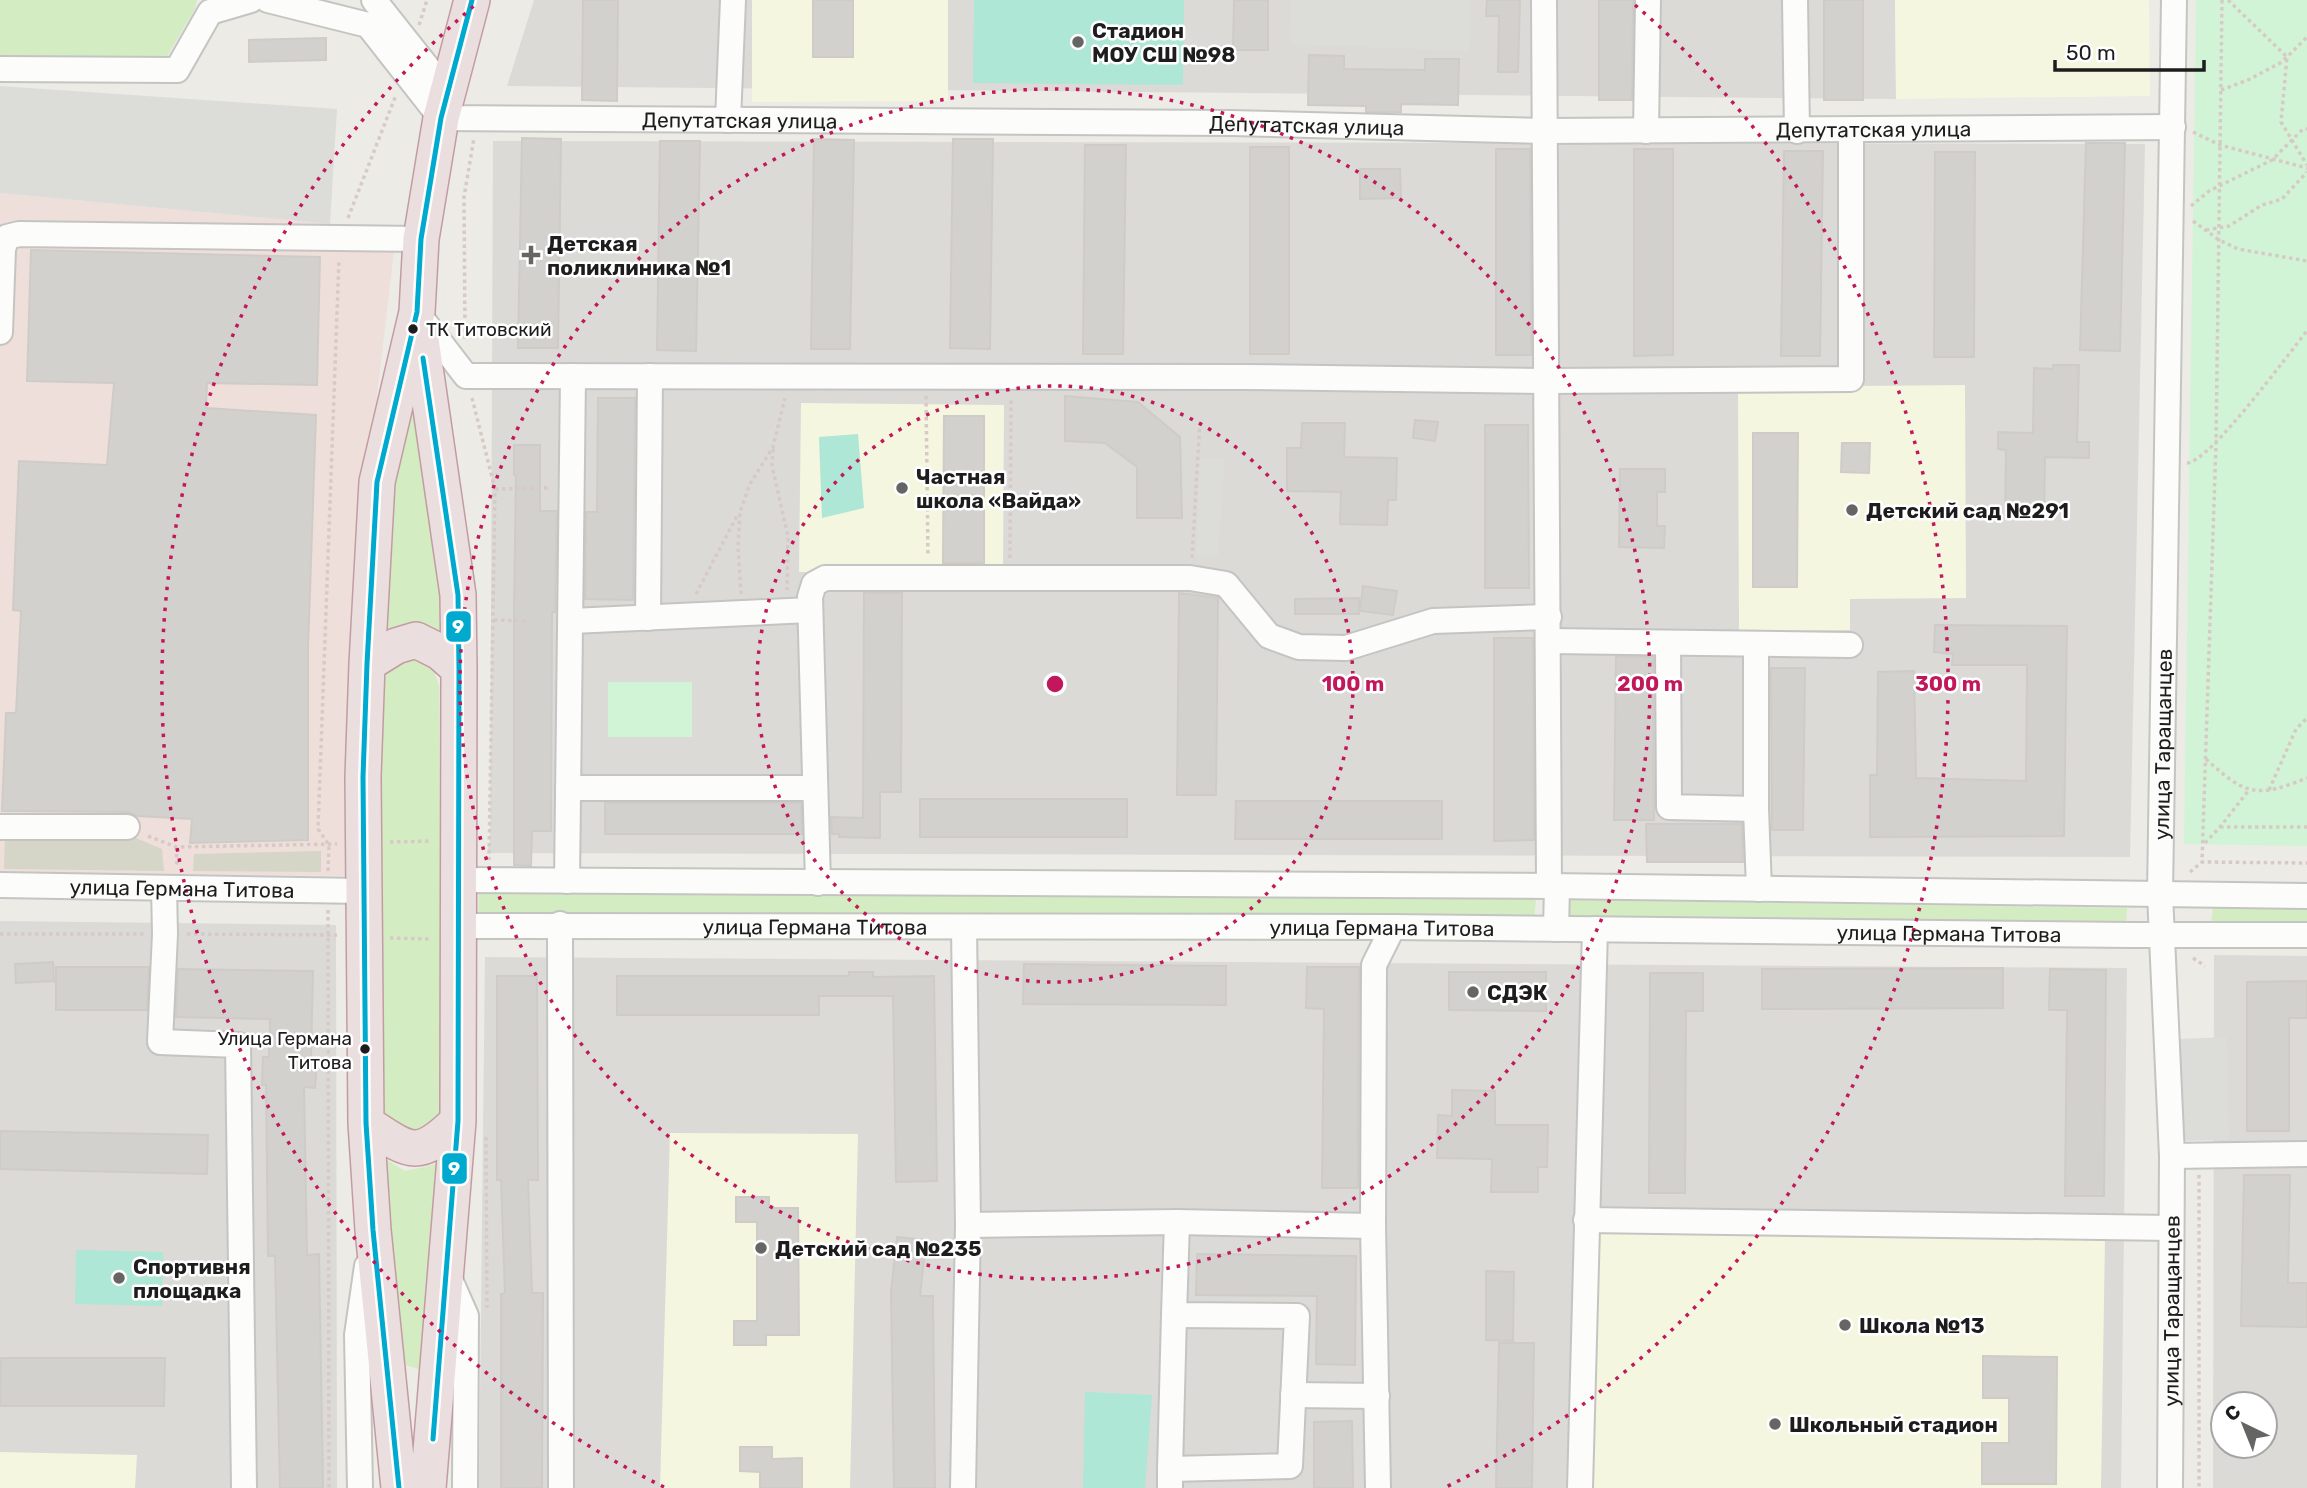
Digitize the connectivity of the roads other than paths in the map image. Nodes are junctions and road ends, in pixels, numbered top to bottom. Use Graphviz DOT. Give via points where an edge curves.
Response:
graph roads {
  1 [pos="251,0"];
  2 [pos="268,0"];
  3 [pos="374,0"];
  4 [pos="472,0"];
  5 [pos="733,0"];
  6 [pos="1544,0"];
  7 [pos="1648,0"];
  8 [pos="1795,0"];
  9 [pos="2174,0"];
  10 [pos="0,69"];
  11 [pos="443,104"];
  12 [pos="728,120"];
  13 [pos="2173,127"];
  14 [pos="1545,131"];
  15 [pos="1646,131"];
  16 [pos="1797,131"];
  17 [pos="1851,131"];
  18 [pos="421,239"];
  19 [pos="416,312"];
  20 [pos="0,332"];
  21 [pos="573,376"];
  22 [pos="650,376"];
  23 [pos="1548,381"];
  24 [pos="798,611"];
  25 [pos="648,618"];
  26 [pos="572,621"];
  27 [pos="1549,629"];
  28 [pos="1668,643"];
  29 [pos="1756,644"];
  30 [pos="1850,645"];
  31 [pos="367,664"];
  32 [pos="459,669"];
  33 [pos="568,788"];
  34 [pos="815,788"];
  35 [pos="1756,809"];
  36 [pos="0,827"];
  37 [pos="127,827"];
  38 [pos="458,880"];
  39 [pos="567,881"];
  40 [pos="818,883"];
  41 [pos="0,886"];
  42 [pos="1553,887"];
  43 [pos="164,888"];
  44 [pos="1759,889"];
  45 [pos="363,891"];
  46 [pos="2161,894"];
  47 [pos="2307,895"];
  48 [pos="560,924"];
  49 [pos="964,927"];
  50 [pos="1393,927"];
  51 [pos="1556,929"];
  52 [pos="1595,929"];
  53 [pos="458,933"];
  54 [pos="2161,934"];
  55 [pos="2307,934"];
  56 [pos="366,1123"];
  57 [pos="472,1123"];
  58 [pos="2307,1154"];
  59 [pos="2172,1156"];
  60 [pos="1587,1220"];
  61 [pos="1177,1222"];
  62 [pos="968,1225"];
  63 [pos="1373,1226"];
  64 [pos="2171,1228"];
  65 [pos="373,1230"];
  66 [pos="447,1272"];
  67 [pos="1174,1315"];
  68 [pos="1293,1395"];
  69 [pos="1377,1396"];
  70 [pos="1170,1478"];
  71 [pos="244,1488"];
  72 [pos="360,1488"];
  73 [pos="399,1488"];
  74 [pos="428,1488"];
  75 [pos="465,1488"];
  76 [pos="561,1488"];
  77 [pos="963,1488"];
  78 [pos="1378,1488"];
  79 [pos="1580,1488"];
  80 [pos="2170,1488"];
  1 -- 10 [label="street" via="210,12 177,70"];
  2 -- 11 [label="street" via="368,25 405,73"];
  3 -- 11 [label="street" via="412,48"];
  4 -- 11 [label="highway"];
  5 -- 12 [label="street"];
  6 -- 14 [label="street"];
  7 -- 15 [label="street"];
  8 -- 16 [label="street"];
  9 -- 13 [label="street, улица Таращанцев"];
  11 -- 12 [label="street, Депутатская улица" via="478,118"];
  11 -- 18 [label="highway"];
  12 -- 14 [label="street, Депутатская улица" via="1230,123"];
  13 -- 17 [label="street, Депутатская улица"];
  13 -- 46 [label="street, улица Таращанцев"];
  14 -- 15 [label="street, Депутатская улица"];
  14 -- 23 [label="street"];
  15 -- 16 [label="street, Депутатская улица"];
  16 -- 17 [label="street, Депутатская улица"];
  17 -- 23 [label="street" via="1851,379"];
  18 -- 19 [label="highway"];
  18 -- 20 [label="street" via="19,234 7,237 3,249"];
  19 -- 21 [label="street" via="466,376"];
  19 -- 31 [label="highway" via="377,482"];
  19 -- 32 [label="highway" via="458,595"];
  21 -- 22 [label="street"];
  21 -- 26 [label="street"];
  22 -- 23 [label="street"];
  22 -- 25 [label="street"];
  23 -- 27 [label="street"];
  24 -- 25 [label="street"];
  24 -- 27 [label="street" via="814,584 825,578 1190,578 1226,584 1269,636 1299,648 1346,648 1433,621"];
  24 -- 34 [label="street"];
  25 -- 26 [label="street"];
  26 -- 33 [label="street"];
  27 -- 28 [label="street"];
  27 -- 42 [label="street"];
  28 -- 29 [label="street"];
  28 -- 35 [label="street" via="1669,807"];
  29 -- 30 [label="street"];
  29 -- 35 [label="street"];
  31 -- 32 [label="highway" via="416,640"];
  31 -- 45 [label="highway"];
  32 -- 38 [label="highway" via="479,842"];
  33 -- 34 [label="street"];
  33 -- 39 [label="street"];
  34 -- 40 [label="street"];
  35 -- 44 [label="street"];
  36 -- 37 [label="street"];
  38 -- 39 [label="street"];
  38 -- 53 [label="highway"];
  39 -- 40 [label="street, улица Германа Титова"];
  40 -- 42 [label="street, улица Германа Титова"];
  41 -- 43 [label="street, улица Германа Титова"];
  42 -- 44 [label="street, улица Германа Титова"];
  42 -- 51 [label="street"];
  43 -- 45 [label="street, улица Германа Титова"];
  43 -- 71 [label="street" via="160,1042 238,1045"];
  44 -- 46 [label="street, улица Германа Титова"];
  45 -- 56 [label="highway"];
  46 -- 47 [label="street, улица Германа Титова"];
  46 -- 54 [label="street, улица Таращанцев"];
  48 -- 49 [label="street, улица Германа Титова"];
  48 -- 53 [label="street, улица Германа Титова"];
  48 -- 76 [label="street"];
  49 -- 50 [label="street, улица Германа Титова"];
  49 -- 62 [label="street"];
  50 -- 51 [label="street, улица Германа Титова"];
  50 -- 63 [label="street" via="1374,965"];
  51 -- 52 [label="street, улица Германа Титова"];
  52 -- 54 [label="street, улица Германа Титова"];
  52 -- 60 [label="street"];
  53 -- 57 [label="highway"];
  54 -- 55 [label="street, улица Германа Титова"];
  54 -- 59 [label="street, улица Таращанцев"];
  56 -- 57 [label="highway" via="398,1144 419,1149"];
  56 -- 65 [label="highway"];
  57 -- 66 [label="highway"];
  58 -- 59 [label="street"];
  59 -- 64 [label="street, улица Таращанцев"];
  60 -- 64 [label="street"];
  60 -- 79 [label="street"];
  61 -- 62 [label="street"];
  61 -- 63 [label="street"];
  61 -- 67 [label="street"];
  62 -- 77 [label="street"];
  63 -- 69 [label="street"];
  64 -- 80 [label="street, улица Таращанцев"];
  65 -- 72 [label="street" via="357,1335"];
  65 -- 73 [label="highway"];
  66 -- 74 [label="highway"];
  66 -- 75 [label="street" via="466,1316"];
  67 -- 68 [label="street" via="1297,1315"];
  67 -- 70 [label="street"];
  68 -- 69 [label="street"];
  68 -- 70 [label="street" via="1290,1466"];
  69 -- 78 [label="street"];
}
